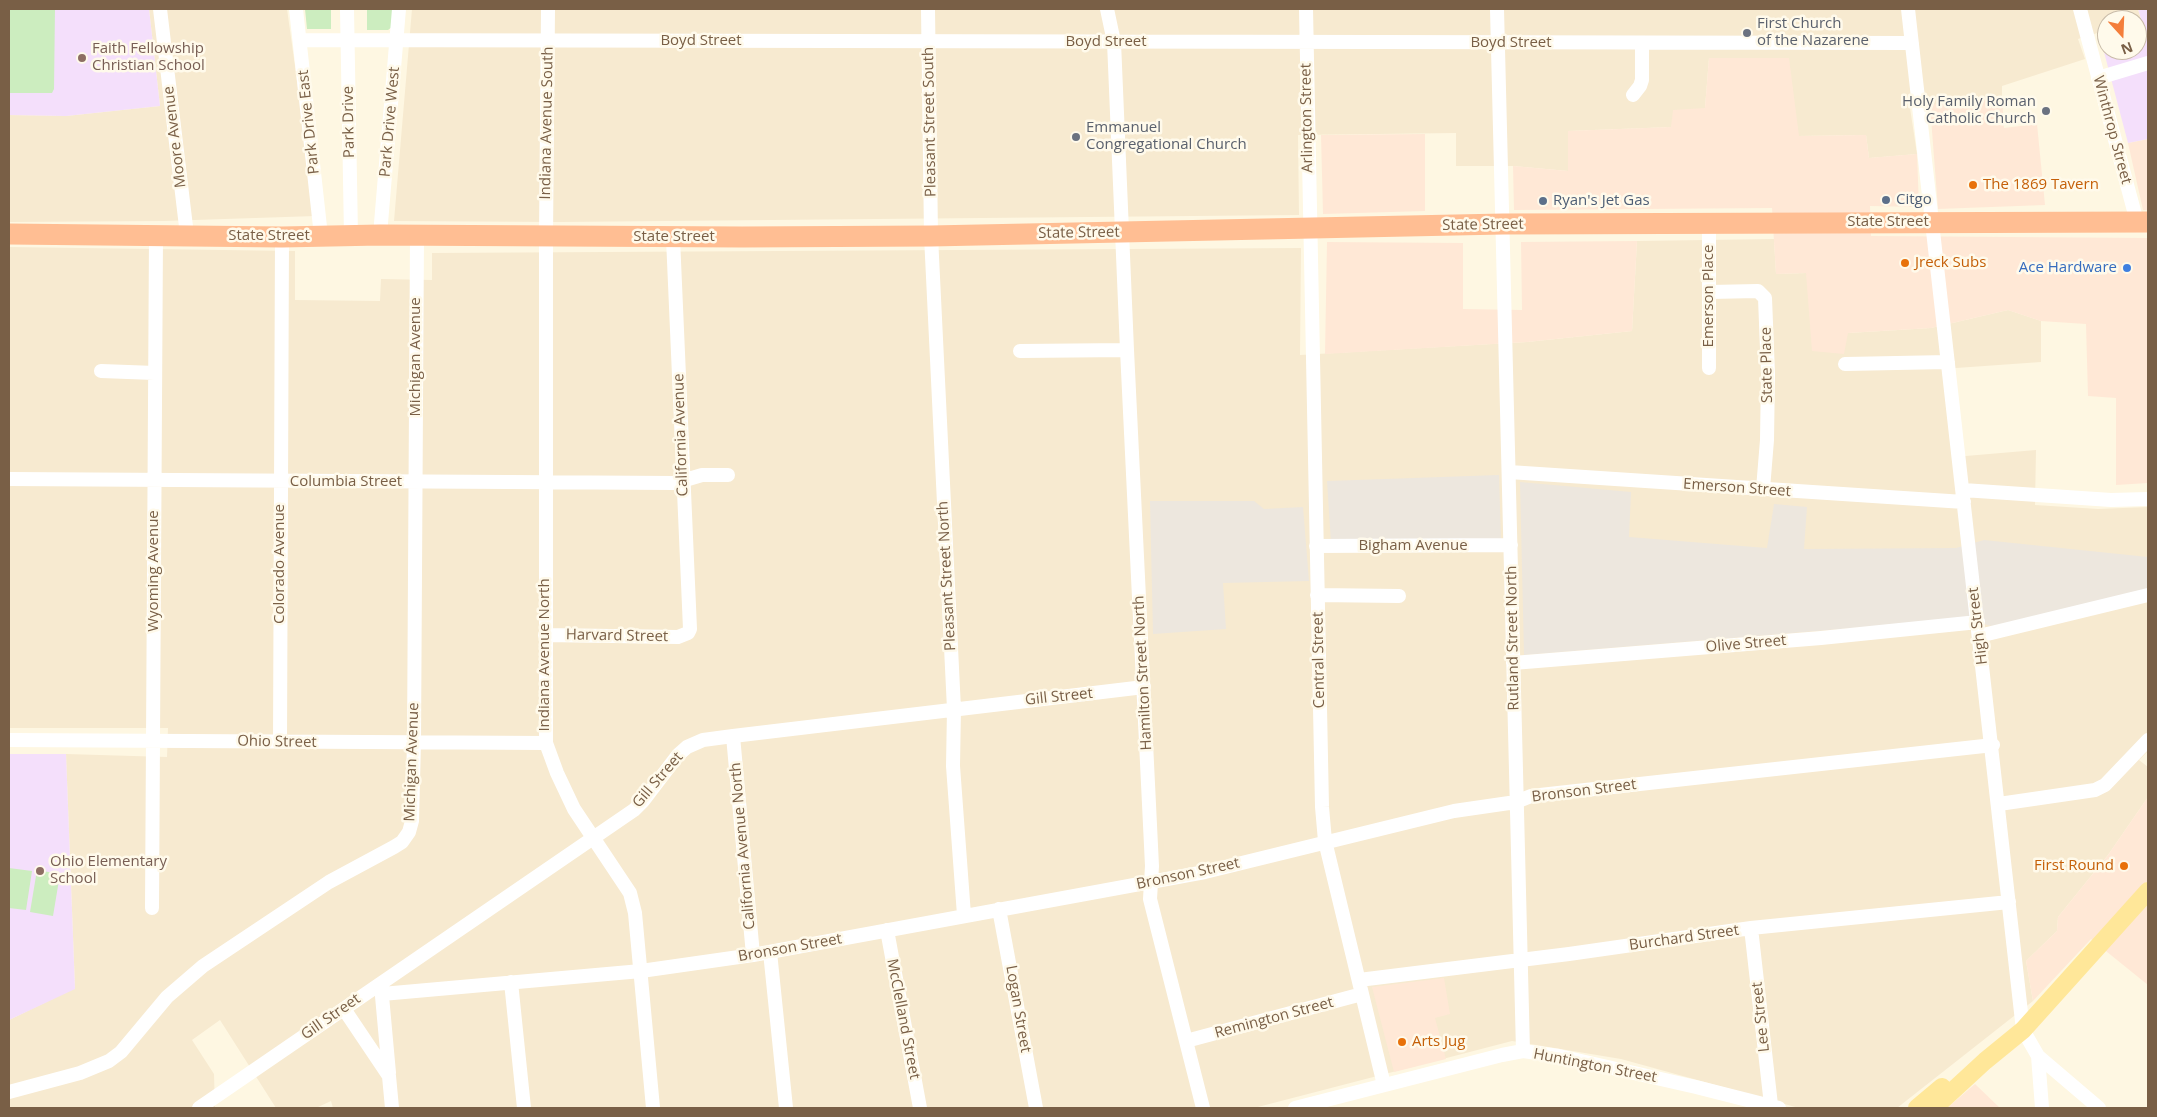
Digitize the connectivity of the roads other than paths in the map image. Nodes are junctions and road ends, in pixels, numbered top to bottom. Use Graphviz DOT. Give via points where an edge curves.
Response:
graph roads {
  1 [pos="160,9"];
  2 [pos="296,9"];
  3 [pos="347,9"];
  4 [pos="399,9"];
  5 [pos="548,9"];
  6 [pos="928,9"];
  7 [pos="1107,9"];
  8 [pos="1306,9"];
  9 [pos="1497,9"];
  10 [pos="1908,9"];
  11 [pos="2080,9"];
  12 [pos="347,39"];
  13 [pos="300,40"];
  14 [pos="397,40"];
  15 [pos="548,41"];
  16 [pos="928,42"];
  17 [pos="1114,42"];
  18 [pos="1306,42"];
  19 [pos="1642,43"];
  20 [pos="1912,43"];
  21 [pos="1498,44"];
  22 [pos="2148,63"];
  23 [pos="2098,78"];
  24 [pos="1633,95"];
  25 [pos="1932,222"];
  26 [pos="2143,222"];
  27 [pos="1503,224"];
  28 [pos="1709,224"];
  29 [pos="1309,228"];
  30 [pos="1123,232"];
  31 [pos="9,234"];
  32 [pos="156,235"];
  33 [pos="186,235"];
  34 [pos="380,235"];
  35 [pos="321,236"];
  36 [pos="351,236"];
  37 [pos="417,236"];
  38 [pos="931,236"];
  39 [pos="282,237"];
  40 [pos="546,237"];
  41 [pos="673,238"];
  42 [pos="1710,292"];
  43 [pos="1127,350"];
  44 [pos="1020,351"];
  45 [pos="1948,362"];
  46 [pos="1845,364"];
  47 [pos="1710,368"];
  48 [pos="101,371"];
  49 [pos="155,373"];
  50 [pos="1509,472"];
  51 [pos="728,475"];
  52 [pos="9,479"];
  53 [pos="155,480"];
  54 [pos="280,481"];
  55 [pos="683,481"];
  56 [pos="415,482"];
  57 [pos="546,484"];
  58 [pos="1763,490"];
  59 [pos="1964,496"];
  60 [pos="2148,499"];
  61 [pos="1511,545"];
  62 [pos="1316,546"];
  63 [pos="1317,595"];
  64 [pos="2148,595"];
  65 [pos="1399,596"];
  66 [pos="1979,629"];
  67 [pos="688,633"];
  68 [pos="545,635"];
  69 [pos="1513,663"];
  70 [pos="1144,687"];
  71 [pos="954,709"];
  72 [pos="733,736"];
  73 [pos="9,740"];
  74 [pos="154,740"];
  75 [pos="2148,740"];
  76 [pos="280,742"];
  77 [pos="414,742"];
  78 [pos="546,743"];
  79 [pos="1993,745"];
  80 [pos="1516,802"];
  81 [pos="1998,804"];
  82 [pos="592,837"];
  83 [pos="1325,841"];
  84 [pos="1150,883"];
  85 [pos="2148,891"];
  86 [pos="2009,902"];
  87 [pos="152,908"];
  88 [pos="999,909"];
  89 [pos="964,915"];
  90 [pos="1751,928"];
  91 [pos="887,930"];
  92 [pos="770,952"];
  93 [pos="753,955"];
  94 [pos="1521,959"];
  95 [pos="641,971"];
  96 [pos="1359,980"];
  97 [pos="511,982"];
  98 [pos="381,988"];
  99 [pos="1362,994"];
  100 [pos="344,1008"];
  101 [pos="2023,1030"];
  102 [pos="1186,1041"];
  103 [pos="1524,1051"];
  104 [pos="2038,1056"];
  105 [pos="1985,1061"];
  106 [pos="389,1076"];
  107 [pos="1384,1085"];
  108 [pos="9,1092"];
  109 [pos="1775,1107"];
  110 [pos="199,1108"];
  111 [pos="392,1108"];
  112 [pos="524,1108"];
  113 [pos="653,1108"];
  114 [pos="786,1108"];
  115 [pos="920,1108"];
  116 [pos="1036,1108"];
  117 [pos="1203,1108"];
  118 [pos="1295,1108"];
  119 [pos="1917,1108"];
  120 [pos="1934,1108"];
  121 [pos="2042,1108"];
  122 [pos="2100,1108"];
  1 -- 33 [label="street, Moore Avenue"];
  2 -- 13 [label="street, Park Drive East"];
  3 -- 12 [label="street, Park Drive"];
  4 -- 14 [label="street, Park Drive West"];
  5 -- 15 [label="street, Indiana Avenue South"];
  6 -- 16 [label="street, Pleasant Street South"];
  7 -- 17 [label="street, Hamilton Street North"];
  8 -- 18 [label="street, Arlington Street"];
  9 -- 21 [label="street, Rutland Street North"];
  10 -- 20 [label="street, High Street"];
  11 -- 23 [label="street, Winthrop Street"];
  12 -- 13 [label="street, Boyd Street"];
  12 -- 14 [label="street, Boyd Street"];
  12 -- 36 [label="street, Park Drive"];
  13 -- 35 [label="street, Park Drive East"];
  14 -- 15 [label="street, Boyd Street"];
  14 -- 34 [label="street, Park Drive West"];
  15 -- 16 [label="street, Boyd Street"];
  15 -- 40 [label="street, Indiana Avenue South"];
  16 -- 17 [label="street, Boyd Street"];
  16 -- 38 [label="street, Pleasant Street South"];
  17 -- 18 [label="street, Boyd Street"];
  17 -- 30 [label="street, Hamilton Street North"];
  18 -- 21 [label="street, Boyd Street"];
  18 -- 29 [label="street, Arlington Street"];
  19 -- 20 [label="street, Boyd Street"];
  19 -- 21 [label="street, Boyd Street"];
  19 -- 24 [label="street" via="1642,80"];
  20 -- 25 [label="street, High Street"];
  21 -- 27 [label="street, Rutland Street North"];
  22 -- 23 [label="street"];
  23 -- 26 [label="street, Winthrop Street"];
  25 -- 26 [label="highway, State Street"];
  25 -- 28 [label="highway, State Street"];
  25 -- 45 [label="street, High Street"];
  27 -- 28 [label="highway, State Street"];
  27 -- 29 [label="highway, State Street"];
  27 -- 50 [label="street, Rutland Street North"];
  28 -- 42 [label="street, Emerson Place"];
  29 -- 30 [label="highway, State Street"];
  29 -- 62 [label="street, Central Street"];
  30 -- 38 [label="highway, State Street"];
  30 -- 43 [label="street, Hamilton Street North"];
  31 -- 32 [label="highway, State Street"];
  32 -- 33 [label="highway, State Street"];
  32 -- 49 [label="street, Wyoming Avenue"];
  33 -- 39 [label="highway, State Street"];
  34 -- 36 [label="highway, State Street"];
  34 -- 37 [label="highway, State Street"];
  35 -- 36 [label="highway, State Street"];
  35 -- 39 [label="highway, State Street"];
  37 -- 40 [label="highway, State Street"];
  37 -- 56 [label="street, Michigan Avenue"];
  38 -- 41 [label="highway, State Street"];
  38 -- 71 [label="street, Pleasant Street North"];
  39 -- 54 [label="street, Colorado Avenue"];
  40 -- 41 [label="highway, State Street"];
  40 -- 57 [label="street, Indiana Avenue North"];
  41 -- 55 [label="street, California Avenue"];
  42 -- 47 [label="street, Emerson Place"];
  42 -- 58 [label="street, State Place" via="1758,292 1765,298 1768,374"];
  43 -- 44 [label="street"];
  43 -- 70 [label="street, Hamilton Street North"];
  45 -- 46 [label="street"];
  45 -- 59 [label="street, High Street"];
  48 -- 49 [label="street"];
  49 -- 53 [label="street, Wyoming Avenue"];
  50 -- 58 [label="street, Emerson Street"];
  50 -- 61 [label="street, Rutland Street North"];
  51 -- 55 [label="street, Columbia Street" via="702,475"];
  52 -- 53 [label="street, Columbia Street"];
  53 -- 54 [label="street, Columbia Street"];
  53 -- 74 [label="street, Wyoming Avenue"];
  54 -- 56 [label="street, Columbia Street"];
  54 -- 76 [label="street, Colorado Avenue"];
  55 -- 57 [label="street, Columbia Street"];
  55 -- 67 [label="street, California Avenue"];
  56 -- 57 [label="street, Columbia Street"];
  56 -- 77 [label="street, Michigan Avenue"];
  57 -- 68 [label="street, Indiana Avenue North"];
  58 -- 59 [label="street, Emerson Street"];
  59 -- 60 [label="street, Emerson Street"];
  59 -- 66 [label="street, High Street"];
  61 -- 62 [label="street, Bigham Avenue"];
  61 -- 69 [label="street, Rutland Street North"];
  62 -- 63 [label="street, Central Street"];
  63 -- 65 [label="street"];
  63 -- 83 [label="street, Central Street"];
  64 -- 66 [label="street, Olive Street"];
  66 -- 69 [label="street, Olive Street" via="1821,638"];
  66 -- 79 [label="street, High Street"];
  67 -- 68 [label="street, Harvard Street" via="678,637"];
  68 -- 78 [label="street, Indiana Avenue North"];
  69 -- 80 [label="street, Rutland Street North"];
  70 -- 71 [label="street, Gill Street"];
  70 -- 84 [label="street, Hamilton Street North" via="1152,866"];
  71 -- 72 [label="street, Gill Street"];
  71 -- 89 [label="street, Pleasant Street North" via="953,766"];
  72 -- 82 [label="street, Gill Street" via="703,740 687,747 634,810"];
  72 -- 93 [label="street, California Avenue North"];
  73 -- 74 [label="street, Ohio Street"];
  74 -- 76 [label="street, Ohio Street"];
  74 -- 87 [label="street, Wyoming Avenue"];
  75 -- 81 [label="street" via="2105,785 2095,790"];
  76 -- 77 [label="street, Ohio Street"];
  77 -- 78 [label="street, Ohio Street"];
  77 -- 108 [label="street, Michigan Avenue" via="412,821 402,842 329,882 204,966 167,997 121,1052 109,1061 80,1073"];
  78 -- 82 [label="street, Indiana Avenue North" via="574,808"];
  79 -- 80 [label="street, Bronson Street" via="1532,796"];
  79 -- 81 [label="street, High Street"];
  80 -- 83 [label="street, Bronson Street" via="1454,811"];
  80 -- 94 [label="street, Rutland Street North"];
  81 -- 86 [label="street, High Street"];
  82 -- 95 [label="street, Indiana Avenue North" via="630,893"];
  82 -- 98 [label="street, Gill Street"];
  83 -- 84 [label="street, Bronson Street"];
  83 -- 96 [label="street, Central Street"];
  84 -- 88 [label="street, Bronson Street"];
  84 -- 102 [label="street, Hamilton Street North" via="1150,899"];
  85 -- 101 [label="main road"];
  86 -- 90 [label="street, Burchard Street"];
  86 -- 101 [label="street, High Street"];
  88 -- 89 [label="street, Bronson Street"];
  88 -- 116 [label="street, Logan Street"];
  89 -- 91 [label="street, Bronson Street"];
  90 -- 94 [label="street, Burchard Street"];
  90 -- 109 [label="street, Lee Street"];
  91 -- 92 [label="street, Bronson Street"];
  91 -- 115 [label="street, McClelland Street"];
  92 -- 93 [label="street, Bronson Street"];
  92 -- 114 [label="street"];
  93 -- 95 [label="street, Bronson Street"];
  94 -- 96 [label="street, Burchard Street"];
  94 -- 103 [label="street, Rutland Street North"];
  95 -- 97 [label="street, Bronson Street"];
  95 -- 113 [label="street, Indiana Avenue North"];
  96 -- 99 [label="street, Central Street"];
  97 -- 98 [label="street, Bronson Street"];
  97 -- 112 [label="street"];
  98 -- 100 [label="street, Gill Street"];
  98 -- 106 [label="street"];
  99 -- 102 [label="street, Remington Street"];
  99 -- 107 [label="street, Central Street"];
  100 -- 106 [label="street"];
  100 -- 110 [label="street, Gill Street"];
  101 -- 104 [label="street"];
  101 -- 105 [label="main road"];
  102 -- 117 [label="street, Hamilton Street North"];
  103 -- 107 [label="street, Huntington Street"];
  103 -- 109 [label="street, Huntington Street" via="1559,1056"];
  104 -- 121 [label="street"];
  104 -- 122 [label="street"];
  105 -- 119 [label="main road" via="1940,1088"];
  105 -- 120 [label="main road"];
  106 -- 111 [label="street"];
  107 -- 118 [label="street, Huntington Street"];
}
